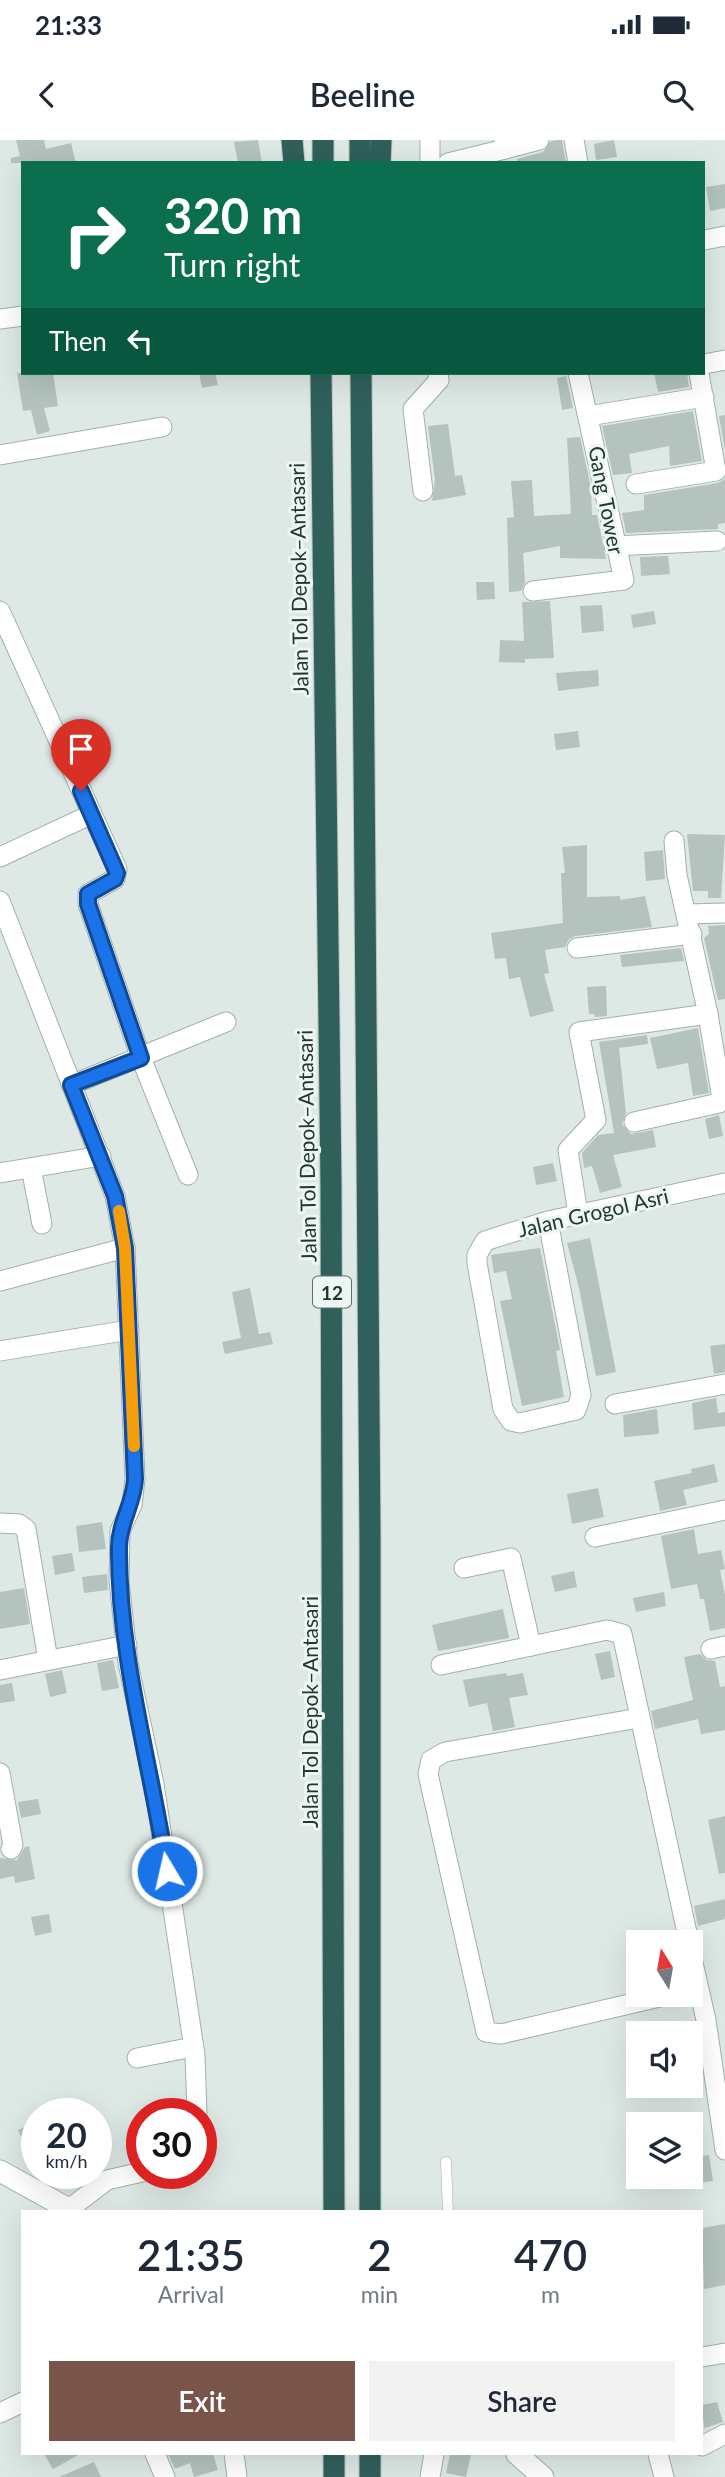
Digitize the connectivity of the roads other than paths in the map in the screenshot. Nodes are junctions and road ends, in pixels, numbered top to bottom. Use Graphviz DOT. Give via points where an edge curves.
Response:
graph roads {
  1 [pos="292,140"];
  2 [pos="323,140"];
  3 [pos="360,140"];
  4 [pos="381,140"];
  5 [pos="430,140"];
  6 [pos="539,140"];
  7 [pos="574,140"];
  8 [pos="505,144"];
  9 [pos="294,161"];
  10 [pos="323,161"];
  11 [pos="360,161"];
  12 [pos="380,161"];
  13 [pos="430,161"];
  14 [pos="454,161"];
  15 [pos="578,161"];
  16 [pos="725,236"];
  17 [pos="705,240"];
  18 [pos="21,316"];
  19 [pos="0,319"];
  20 [pos="725,360"];
  21 [pos="705,364"];
  22 [pos="314,375"];
  23 [pos="321,375"];
  24 [pos="362,375"];
  25 [pos="438,375"];
  26 [pos="579,375"];
  27 [pos="699,375"];
  28 [pos="704,397"];
  29 [pos="588,416"];
  30 [pos="162,427"];
  31 [pos="321,450"];
  32 [pos="0,456"];
  33 [pos="636,484"];
  34 [pos="423,491"];
  35 [pos="717,541"];
  36 [pos="614,546"];
  37 [pos="533,591"];
  38 [pos="0,611"];
  39 [pos="92,814"];
  40 [pos="674,841"];
  41 [pos="0,857"];
  42 [pos="0,901"];
  43 [pos="725,913"];
  44 [pos="689,924"];
  45 [pos="577,948"];
  46 [pos="708,1014"];
  47 [pos="226,1022"];
  48 [pos="141,1058"];
  49 [pos="71,1085"];
  50 [pos="634,1122"];
  51 [pos="101,1156"];
  52 [pos="31,1168"];
  53 [pos="0,1173"];
  54 [pos="188,1175"];
  55 [pos="725,1182"];
  56 [pos="578,1214"];
  57 [pos="548,1221"];
  58 [pos="42,1224"];
  59 [pos="125,1248"];
  60 [pos="0,1281"];
  61 [pos="129,1330"];
  62 [pos="0,1351"];
  63 [pos="725,1384"];
  64 [pos="615,1404"];
  65 [pos="725,1510"];
  66 [pos="0,1523"];
  67 [pos="595,1537"];
  68 [pos="464,1568"];
  69 [pos="127,1645"];
  70 [pos="531,1646"];
  71 [pos="48,1660"];
  72 [pos="441,1665"];
  73 [pos="0,1670"];
  74 [pos="639,1718"];
  75 [pos="0,1773"];
  76 [pos="11,1849"];
  77 [pos="685,1930"];
  78 [pos="626,2005"];
  79 [pos="698,2007"];
  80 [pos="193,2047"];
  81 [pos="137,2058"];
  82 [pos="196,2098"];
  83 [pos="725,2150"];
  84 [pos="446,2162"];
  85 [pos="0,2171"];
  86 [pos="126,2176"];
  87 [pos="70,2210"];
  88 [pos="73,2210"];
  89 [pos="334,2210"];
  90 [pos="370,2210"];
  91 [pos="448,2210"];
  92 [pos="725,2353"];
  93 [pos="703,2357"];
  94 [pos="21,2403"];
  95 [pos="0,2413"];
  96 [pos="725,2434"];
  97 [pos="703,2445"];
  98 [pos="155,2455"];
  99 [pos="234,2455"];
  100 [pos="334,2455"];
  101 [pos="370,2455"];
  102 [pos="434,2455"];
  103 [pos="518,2455"];
  104 [pos="657,2455"];
  105 [pos="231,2476"];
  106 [pos="165,2477"];
  107 [pos="334,2477"];
  108 [pos="370,2477"];
  109 [pos="430,2477"];
  110 [pos="543,2477"];
  111 [pos="664,2477"];
  1 -- 9 [label="highway"];
  2 -- 10 [label="highway"];
  3 -- 11 [label="highway"];
  4 -- 12 [label="highway"];
  5 -- 13 [label="street"];
  6 -- 8 [label="street"];
  7 -- 15 [label="street"];
  8 -- 14 [label="street"];
  16 -- 17 [label="street"];
  18 -- 19 [label="street"];
  20 -- 21 [label="street"];
  22 -- 31 [label="highway"];
  23 -- 31 [label="highway, Jalan Tol Depok–Antasari / 12"];
  24 -- 90 [label="highway, 12"];
  25 -- 34 [label="street" via="439,380 413,409"];
  26 -- 29 [label="street, Gang Tower"];
  27 -- 28 [label="street"];
  28 -- 29 [label="street"];
  28 -- 33 [label="street" via="716,471"];
  29 -- 36 [label="street, Gang Tower"];
  30 -- 32 [label="street"];
  31 -- 89 [label="highway, Jalan Tol Depok–Antasari / 12" via="332,1199"];
  35 -- 36 [label="street"];
  36 -- 37 [label="street, Gang Tower" via="624,580"];
  38 -- 39 [label="street"];
  39 -- 41 [label="street"];
  39 -- 48 [label="street" via="117,873 115,879 88,894 88,904"];
  40 -- 44 [label="street"];
  42 -- 49 [label="street"];
  43 -- 44 [label="street"];
  44 -- 45 [label="street"];
  44 -- 46 [label="street"];
  46 -- 50 [label="street" via="722,1099"];
  46 -- 56 [label="street" via="579,1031 596,1120 568,1150"];
  47 -- 48 [label="street"];
  48 -- 49 [label="street"];
  48 -- 54 [label="street"];
  49 -- 51 [label="street"];
  51 -- 52 [label="street"];
  51 -- 59 [label="street"];
  52 -- 53 [label="street"];
  52 -- 58 [label="street"];
  55 -- 56 [label="street, Jalan Grogol Asri"];
  56 -- 57 [label="street, Jalan Grogol Asri"];
  57 -- 57 [label="street, Jalan Grogol Asri" via="485,1241 477,1255 506,1417 520,1423 576,1410 581,1395"];
  59 -- 60 [label="street"];
  59 -- 61 [label="street"];
  61 -- 62 [label="street"];
  61 -- 69 [label="street" via="135,1479 119,1543"];
  63 -- 64 [label="street"];
  65 -- 67 [label="street"];
  66 -- 71 [label="street" via="19,1524 26,1530"];
  68 -- 70 [label="street" via="510,1558"];
  69 -- 71 [label="street"];
  69 -- 80 [label="street"];
  70 -- 72 [label="street"];
  70 -- 74 [label="street" via="618,1631 624,1638"];
  71 -- 73 [label="street"];
  74 -- 77 [label="street"];
  74 -- 78 [label="street" via="445,1752 431,1760 428,1774 486,2032 500,2034"];
  75 -- 76 [label="street"];
  79 -- 83 [label="street"];
  80 -- 81 [label="street"];
  80 -- 82 [label="street"];
  84 -- 91 [label="lane"];
  85 -- 87 [label="street"];
  86 -- 88 [label="street" via="107,2180"];
  92 -- 93 [label="street"];
  94 -- 95 [label="street"];
  96 -- 97 [label="street"];
  98 -- 106 [label="street"];
  99 -- 105 [label="street"];
  100 -- 107 [label="highway"];
  101 -- 108 [label="highway"];
  102 -- 109 [label="street"];
  103 -- 110 [label="street"];
  104 -- 111 [label="street"];
}
